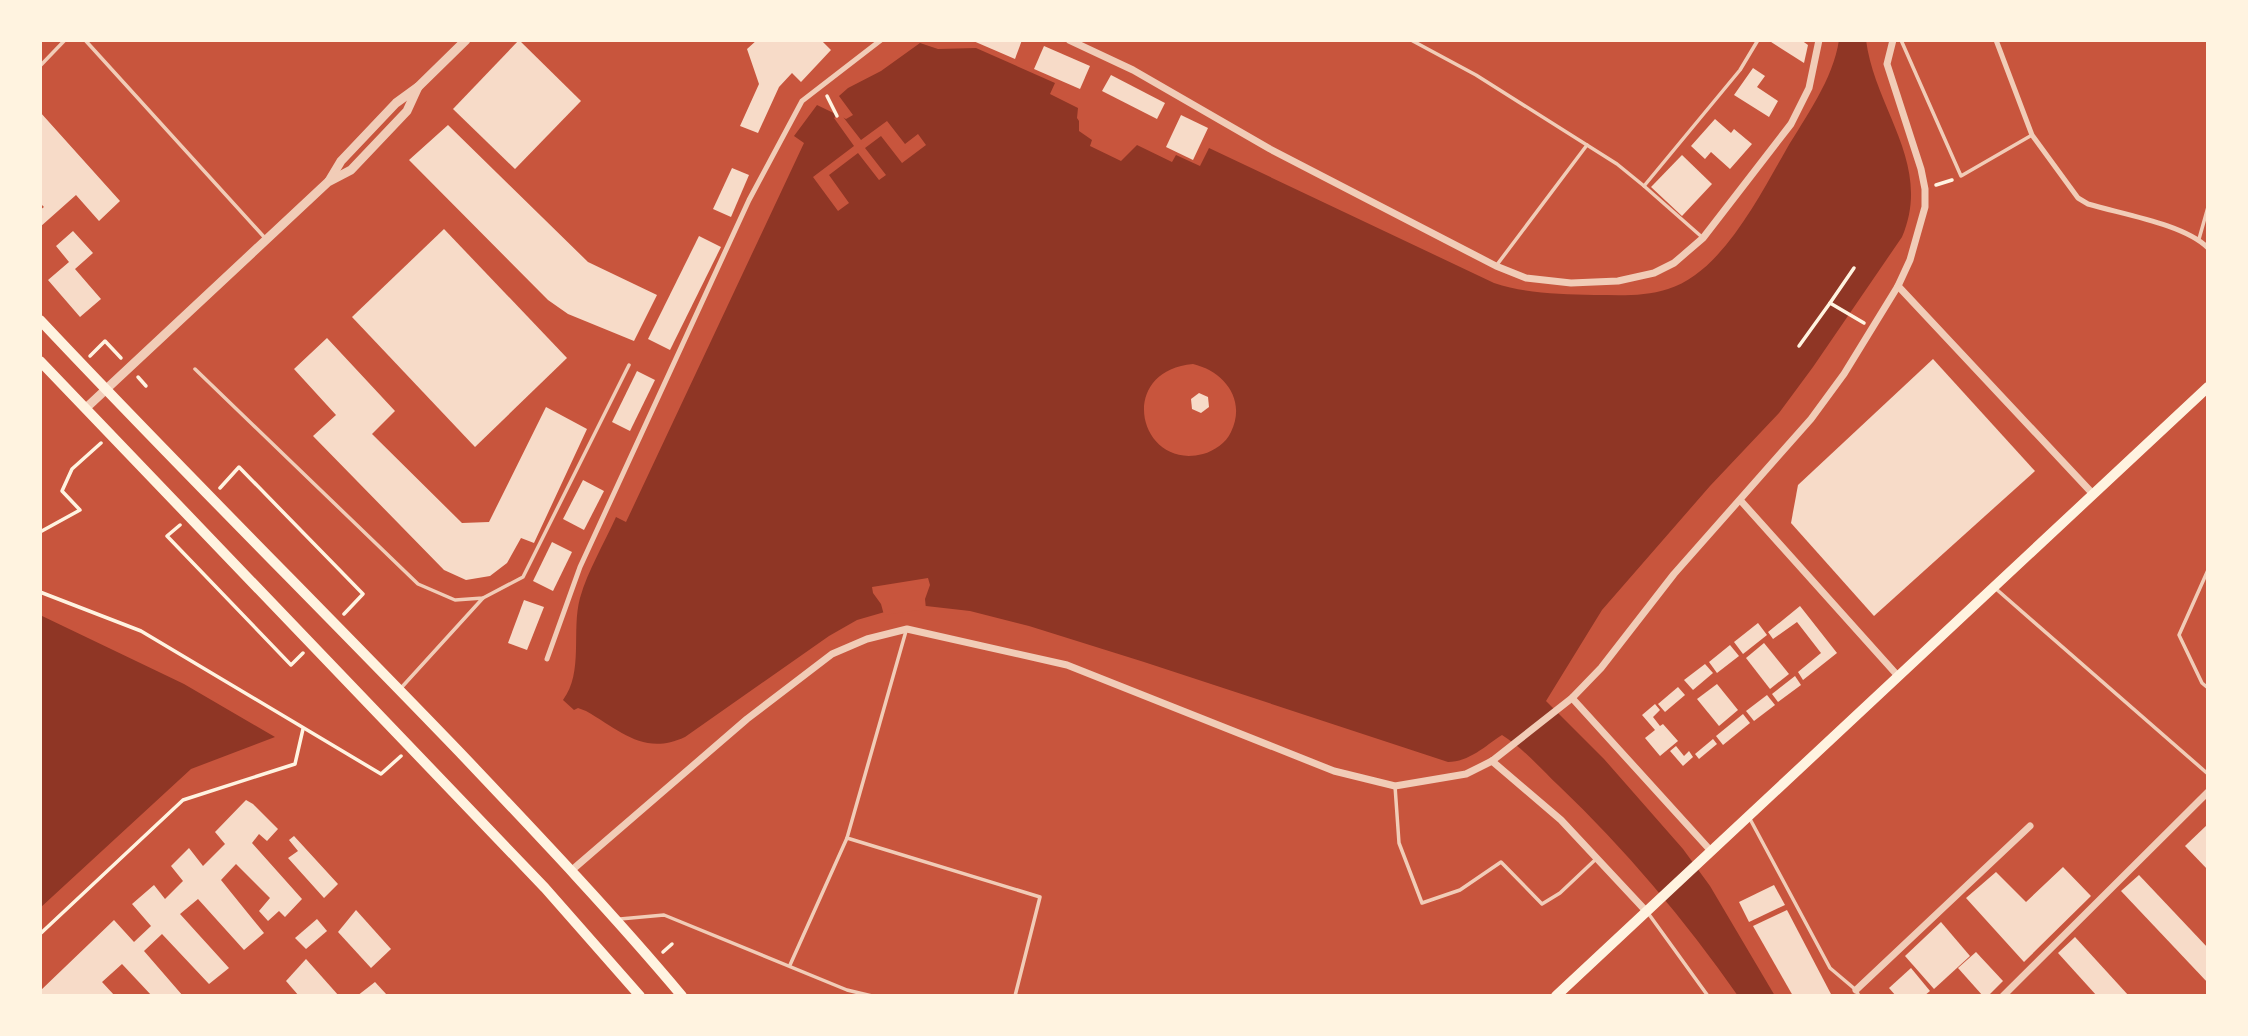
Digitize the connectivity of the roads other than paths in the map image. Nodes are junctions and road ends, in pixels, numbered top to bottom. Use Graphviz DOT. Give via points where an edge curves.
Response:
graph roads {
  1 [pos="65,40"];
  2 [pos="85,40"];
  3 [pos="466,40"];
  4 [pos="881,40"];
  5 [pos="1069,40"];
  6 [pos="1411,40"];
  7 [pos="1758,40"];
  8 [pos="1819,40"];
  9 [pos="1893,40"];
  10 [pos="1901,40"];
  11 [pos="1996,40"];
  12 [pos="1084,43"];
  13 [pos="40,66"];
  14 [pos="2032,135"];
  15 [pos="1587,145"];
  16 [pos="1644,186"];
  17 [pos="2208,207"];
  18 [pos="1703,238"];
  19 [pos="2199,239"];
  20 [pos="266,240"];
  21 [pos="2208,248"];
  22 [pos="1496,266"];
  23 [pos="1898,286"];
  24 [pos="40,320"];
  25 [pos="40,361"];
  26 [pos="629,365"];
  27 [pos="195,369"];
  28 [pos="2208,387"];
  29 [pos="105,388"];
  30 [pos="86,408"];
  31 [pos="2093,494"];
  32 [pos="1741,501"];
  33 [pos="2208,570"];
  34 [pos="1994,587"];
  35 [pos="483,598"];
  36 [pos="907,629"];
  37 [pos="547,659"];
  38 [pos="1898,676"];
  39 [pos="2208,688"];
  40 [pos="399,690"];
  41 [pos="1572,698"];
  42 [pos="1492,761"];
  43 [pos="2208,774"];
  44 [pos="1395,786"];
  45 [pos="2208,792"];
  46 [pos="1749,817"];
  47 [pos="2030,827"];
  48 [pos="847,838"];
  49 [pos="1711,851"];
  50 [pos="1595,859"];
  51 [pos="572,870"];
  52 [pos="1646,911"];
  53 [pos="618,920"];
  54 [pos="790,965"];
  55 [pos="1858,993"];
  56 [pos="640,996"];
  57 [pos="682,996"];
  58 [pos="872,996"];
  59 [pos="1015,996"];
  60 [pos="1556,996"];
  61 [pos="1708,996"];
  62 [pos="2003,996"];
  1 -- 13 [label="lane"];
  2 -- 20 [label="lane"];
  3 -- 20 [label="street" via="418,87 407,111 351,170 328,182"];
  4 -- 37 [label="street" via="802,102 749,200 580,567"];
  5 -- 12 [label="street"];
  6 -- 15 [label="lane"];
  7 -- 16 [label="lane" via="1740,69"];
  8 -- 18 [label="street" via="1809,88 1791,124"];
  9 -- 23 [label="street" via="1887,64 1925,189 1925,207"];
  10 -- 14 [label="lane" via="1961,176"];
  11 -- 14 [label="street"];
  12 -- 22 [label="street" via="1270,149"];
  14 -- 19 [label="street" via="2078,198"];
  15 -- 16 [label="lane"];
  15 -- 22 [label="lane"];
  16 -- 18 [label="lane"];
  17 -- 19 [label="lane"];
  18 -- 22 [label="street" via="1674,263 1618,281 1552,282"];
  19 -- 21 [label="street"];
  20 -- 29 [label="street"];
  23 -- 31 [label="street"];
  23 -- 32 [label="street" via="1811,419"];
  24 -- 29 [label="main road"];
  25 -- 30 [label="main road"];
  26 -- 35 [label="lane" via="523,577"];
  27 -- 35 [label="lane" via="418,584 455,600"];
  28 -- 31 [label="main road"];
  29 -- 30 [label="street"];
  29 -- 40 [label="main road"];
  30 -- 56 [label="main road" via="545,888"];
  31 -- 34 [label="main road"];
  32 -- 38 [label="street"];
  32 -- 41 [label="street"];
  33 -- 39 [label="lane" via="2179,635"];
  34 -- 38 [label="main road"];
  34 -- 43 [label="lane"];
  35 -- 40 [label="lane"];
  36 -- 44 [label="street" via="1067,665 1334,771"];
  36 -- 48 [label="lane"];
  36 -- 51 [label="street" via="832,654 747,719"];
  38 -- 46 [label="main road"];
  40 -- 51 [label="main road"];
  41 -- 42 [label="street"];
  41 -- 49 [label="street"];
  42 -- 44 [label="street" via="1466,774"];
  42 -- 50 [label="street" via="1561,820"];
  44 -- 50 [label="lane" via="1399,843 1422,903 1460,890 1501,862 1542,904"];
  45 -- 62 [label="street"];
  46 -- 49 [label="main road"];
  46 -- 55 [label="lane" via="1830,968"];
  47 -- 55 [label="street"];
  48 -- 54 [label="lane"];
  48 -- 59 [label="lane" via="1040,897"];
  49 -- 52 [label="main road"];
  50 -- 52 [label="street"];
  51 -- 53 [label="main road"];
  52 -- 60 [label="main road"];
  52 -- 61 [label="lane"];
  53 -- 54 [label="lane" via="664,915"];
  53 -- 57 [label="main road"];
  54 -- 58 [label="lane"];
}
